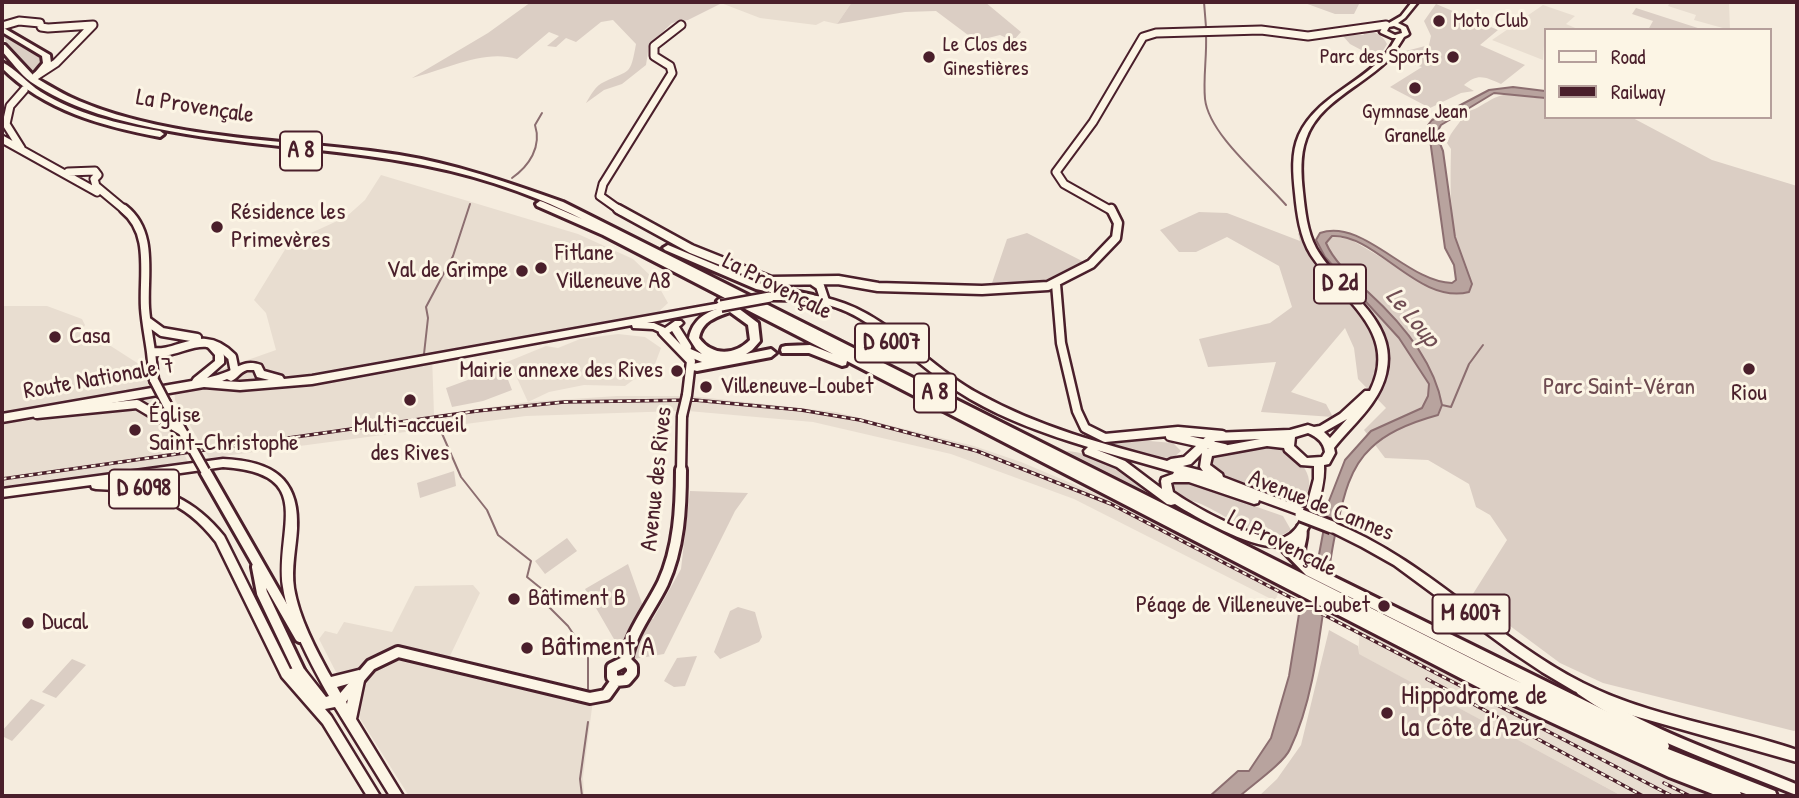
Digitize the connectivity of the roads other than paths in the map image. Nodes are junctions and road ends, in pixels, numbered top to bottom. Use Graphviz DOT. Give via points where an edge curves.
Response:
graph roads {
  1 [pos="1417,2"];
  2 [pos="681,25"];
  3 [pos="4,26"];
  4 [pos="1387,29"];
  5 [pos="1404,34"];
  6 [pos="2,47"];
  7 [pos="1383,62"];
  8 [pos="2,64"];
  9 [pos="36,76"];
  10 [pos="24,90"];
  11 [pos="2,139"];
  12 [pos="22,149"];
  13 [pos="60,170"];
  14 [pos="81,178"];
  15 [pos="114,200"];
  16 [pos="581,213"];
  17 [pos="606,233"];
  18 [pos="829,280"];
  19 [pos="814,282"];
  20 [pos="789,283"];
  21 [pos="1053,289"];
  22 [pos="820,297"];
  23 [pos="772,300"];
  24 [pos="725,307"];
  25 [pos="147,321"];
  26 [pos="676,323"];
  27 [pos="658,325"];
  28 [pos="172,335"];
  29 [pos="212,346"];
  30 [pos="150,348"];
  31 [pos="169,350"];
  32 [pos="786,350"];
  33 [pos="686,351"];
  34 [pos="771,353"];
  35 [pos="247,366"];
  36 [pos="696,367"];
  37 [pos="234,372"];
  38 [pos="260,374"];
  39 [pos="153,377"];
  40 [pos="332,377"];
  41 [pos="204,383"];
  42 [pos="233,384"];
  43 [pos="250,384"];
  44 [pos="185,385"];
  45 [pos="1376,386"];
  46 [pos="906,388"];
  47 [pos="32,412"];
  48 [pos="2,418"];
  49 [pos="182,431"];
  50 [pos="1314,431"];
  51 [pos="1191,435"];
  52 [pos="1227,435"];
  53 [pos="1289,439"];
  54 [pos="1204,443"];
  55 [pos="1330,446"];
  56 [pos="1224,448"];
  57 [pos="1088,451"];
  58 [pos="1126,455"];
  59 [pos="1199,455"];
  60 [pos="1306,462"];
  61 [pos="1319,463"];
  62 [pos="151,472"];
  63 [pos="1194,480"];
  64 [pos="1316,486"];
  65 [pos="141,489"];
  66 [pos="1243,489"];
  67 [pos="2,493"];
  68 [pos="2,499"];
  69 [pos="1202,514"];
  70 [pos="1301,514"];
  71 [pos="1333,526"];
  72 [pos="1302,530"];
  73 [pos="1364,540"];
  74 [pos="1281,543"];
  75 [pos="257,566"];
  76 [pos="1306,568"];
  77 [pos="1287,578"];
  78 [pos="1366,619"];
  79 [pos="299,636"];
  80 [pos="287,643"];
  81 [pos="312,653"];
  82 [pos="294,675"];
  83 [pos="359,676"];
  84 [pos="329,683"];
  85 [pos="1577,686"];
  86 [pos="340,701"];
  87 [pos="350,719"];
  88 [pos="327,720"];
  89 [pos="1797,750"];
  90 [pos="1797,755"];
  91 [pos="1797,790"];
  92 [pos="374,796"];
  93 [pos="397,796"];
  94 [pos="1735,796"];
  95 [pos="1771,796"];
  1 -- 4 [label="main road"];
  1 -- 5 [label="main road"];
  2 -- 20 [label="street" via="654,46 654,56 672,68 672,73 600,196 650,229 722,264 764,280"];
  3 -- 9 [label="highway" via="46,55 47,63"];
  3 -- 9 [label="street" via="19,21 40,23 43,29 93,25 56,63"];
  4 -- 5 [label="main road"];
  4 -- 5 [label="main road"];
  4 -- 7 [label="main road" via="1391,42"];
  4 -- 21 [label="street" via="1308,36 1261,30 1162,32 1143,37 1093,122 1056,173 1064,184 1111,208 1118,223 1116,237 1091,264"];
  5 -- 7 [label="main road, D 2d"];
  6 -- 16 [label="highway, La Provençale / A 8" via="35,81 121,118 190,132 436,165 510,185"];
  7 -- 45 [label="main road, D 2d" via="1324,111 1308,133 1298,178 1308,240 1366,314 1380,343 1383,369"];
  8 -- 17 [label="highway, La Provençale / A 8" via="46,98 113,124 183,138 432,171 517,195"];
  10 -- 12 [label="street" via="10,106 6,124"];
  11 -- 12 [label="street"];
  12 -- 13 [label="street"];
  13 -- 14 [label="street"];
  14 -- 15 [label="street"];
  14 -- 15 [label="street" via="94,179"];
  15 -- 25 [label="street" via="136,222 144,243"];
  16 -- 22 [label="highway" via="746,282"];
  16 -- 77 [label="highway, La Provençale / A 8"];
  17 -- 24 [label="highway" via="753,323 755,341 747,350 726,356 707,352 696,342 696,328"];
  17 -- 46 [label="highway, La Provençale / A 8"];
  18 -- 19 [label="street"];
  18 -- 21 [label="street" via="877,287"];
  18 -- 22 [label="street"];
  19 -- 20 [label="street"];
  19 -- 22 [label="street"];
  20 -- 22 [label="street" via="812,287"];
  21 -- 51 [label="street" via="1061,343 1085,428 1105,438"];
  22 -- 23 [label="main road, D 6007"];
  22 -- 58 [label="main road, D 6007" via="869,318 941,375 1002,411 1061,437"];
  23 -- 24 [label="main road, D 6007, bridge"];
  23 -- 57 [label="main road, Avenue de Cannes / D 6007" via="815,303 854,315 935,378 1001,415"];
  24 -- 26 [label="main road, D 6007"];
  25 -- 28 [label="street"];
  25 -- 30 [label="street"];
  26 -- 27 [label="main road"];
  26 -- 27 [label="main road"];
  26 -- 36 [label="street" via="680,342"];
  27 -- 33 [label="street"];
  27 -- 40 [label="main road" via="598,329"];
  28 -- 30 [label="street"];
  28 -- 31 [label="street" via="177,343"];
  28 -- 35 [label="street" via="216,343"];
  29 -- 31 [label="street" via="194,342"];
  29 -- 37 [label="street" via="233,358"];
  29 -- 44 [label="main road" via="220,354 219,363 209,374"];
  30 -- 31 [label="street"];
  30 -- 39 [label="street"];
  31 -- 39 [label="street"];
  32 -- 46 [label="highway" via="810,349"];
  33 -- 36 [label="highway"];
  33 -- 36 [label="street, Avenue des Rives"];
  34 -- 36 [label="highway"];
  35 -- 37 [label="main road, Route Nationale 7"];
  35 -- 38 [label="main road" via="256,366"];
  36 -- 83 [label="street, Avenue des Rives, bridge" via="682,416 681,506 673,555 626,661 612,667 616,681 606,695 590,698 406,652 384,656"];
  37 -- 41 [label="main road, Route Nationale 7"];
  37 -- 42 [label="main road"];
  38 -- 40 [label="main road" via="272,379"];
  38 -- 43 [label="main road"];
  39 -- 49 [label="street, bridge"];
  40 -- 43 [label="main road, Route Nationale 7"];
  41 -- 42 [label="main road, Route Nationale 7"];
  41 -- 44 [label="main road, Route Nationale 7"];
  42 -- 43 [label="main road, Route Nationale 7"];
  44 -- 47 [label="main road, Route Nationale 7"];
  45 -- 50 [label="main road" via="1346,413"];
  45 -- 55 [label="main road, D 2d" via="1353,423"];
  46 -- 77 [label="highway, La Provençale / A 8"];
  47 -- 48 [label="main road, Route Nationale 7"];
  47 -- 49 [label="street" via="137,404"];
  49 -- 75 [label="street, bridge"];
  50 -- 53 [label="main road" via="1301,429"];
  50 -- 55 [label="main road"];
  51 -- 52 [label="street"];
  51 -- 54 [label="street"];
  51 -- 59 [label="street"];
  52 -- 53 [label="main road"];
  52 -- 54 [label="main road"];
  53 -- 56 [label="main road"];
  53 -- 60 [label="main road" via="1296,457"];
  54 -- 56 [label="street"];
  54 -- 59 [label="main road"];
  55 -- 61 [label="main road" via="1329,457"];
  56 -- 59 [label="main road"];
  57 -- 63 [label="main road, Avenue de Cannes / D 6007"];
  57 -- 69 [label="main road" via="1114,460 1169,500"];
  58 -- 59 [label="main road" via="1174,463"];
  58 -- 66 [label="main road, Avenue de Cannes / D 6007"];
  59 -- 66 [label="main road" via="1211,474"];
  60 -- 61 [label="main road"];
  60 -- 64 [label="main road"];
  61 -- 64 [label="main road"];
  62 -- 65 [label="main road"];
  62 -- 67 [label="main road, D 6098"];
  62 -- 81 [label="main road, D 6098" via="246,464 285,488 291,507 290,597"];
  63 -- 69 [label="main road" via="1170,478 1165,489"];
  63 -- 70 [label="main road, Avenue de Cannes / D 6007"];
  64 -- 72 [label="main road"];
  65 -- 68 [label="main road, D 6098" via="95,485"];
  65 -- 82 [label="main road, D 6098" via="183,503 214,529"];
  66 -- 70 [label="main road, Avenue de Cannes / D 6007"];
  69 -- 74 [label="main road" via="1255,540"];
  70 -- 71 [label="main road, Avenue de Cannes / D 6007, bridge"];
  71 -- 73 [label="main road, Avenue de Cannes / M 6007"];
  72 -- 74 [label="main road"];
  72 -- 76 [label="highway" via="1297,552"];
  73 -- 85 [label="main road, Avenue de Cannes / M 6007"];
  73 -- 89 [label="main road, Avenue de Cannes / M 6007" via="1414,566 1555,669 1597,691"];
  74 -- 76 [label="highway"];
  75 -- 79 [label="street"];
  75 -- 80 [label="street" via="262,593"];
  76 -- 95 [label="highway" via="1625,729"];
  77 -- 78 [label="highway, La Provençale / A 8"];
  78 -- 94 [label="highway, La Provençale / A 8" via="1514,699"];
  78 -- 95 [label="highway, La Provençale / A 8" via="1596,725"];
  79 -- 80 [label="street"];
  79 -- 81 [label="street"];
  80 -- 82 [label="street"];
  81 -- 84 [label="main road, D 6098"];
  82 -- 86 [label="main road" via="323,703"];
  82 -- 88 [label="main road, D 6098"];
  83 -- 84 [label="main road"];
  83 -- 86 [label="street"];
  83 -- 87 [label="main road"];
  84 -- 86 [label="main road, D 6098"];
  85 -- 90 [label="main road, Avenue de Cannes / M 6007" via="1634,710"];
  85 -- 91 [label="street" via="1608,709"];
  86 -- 87 [label="main road, D 6098"];
  86 -- 88 [label="main road"];
  87 -- 93 [label="main road, D 6098"];
  88 -- 92 [label="main road, D 6098"];
}
